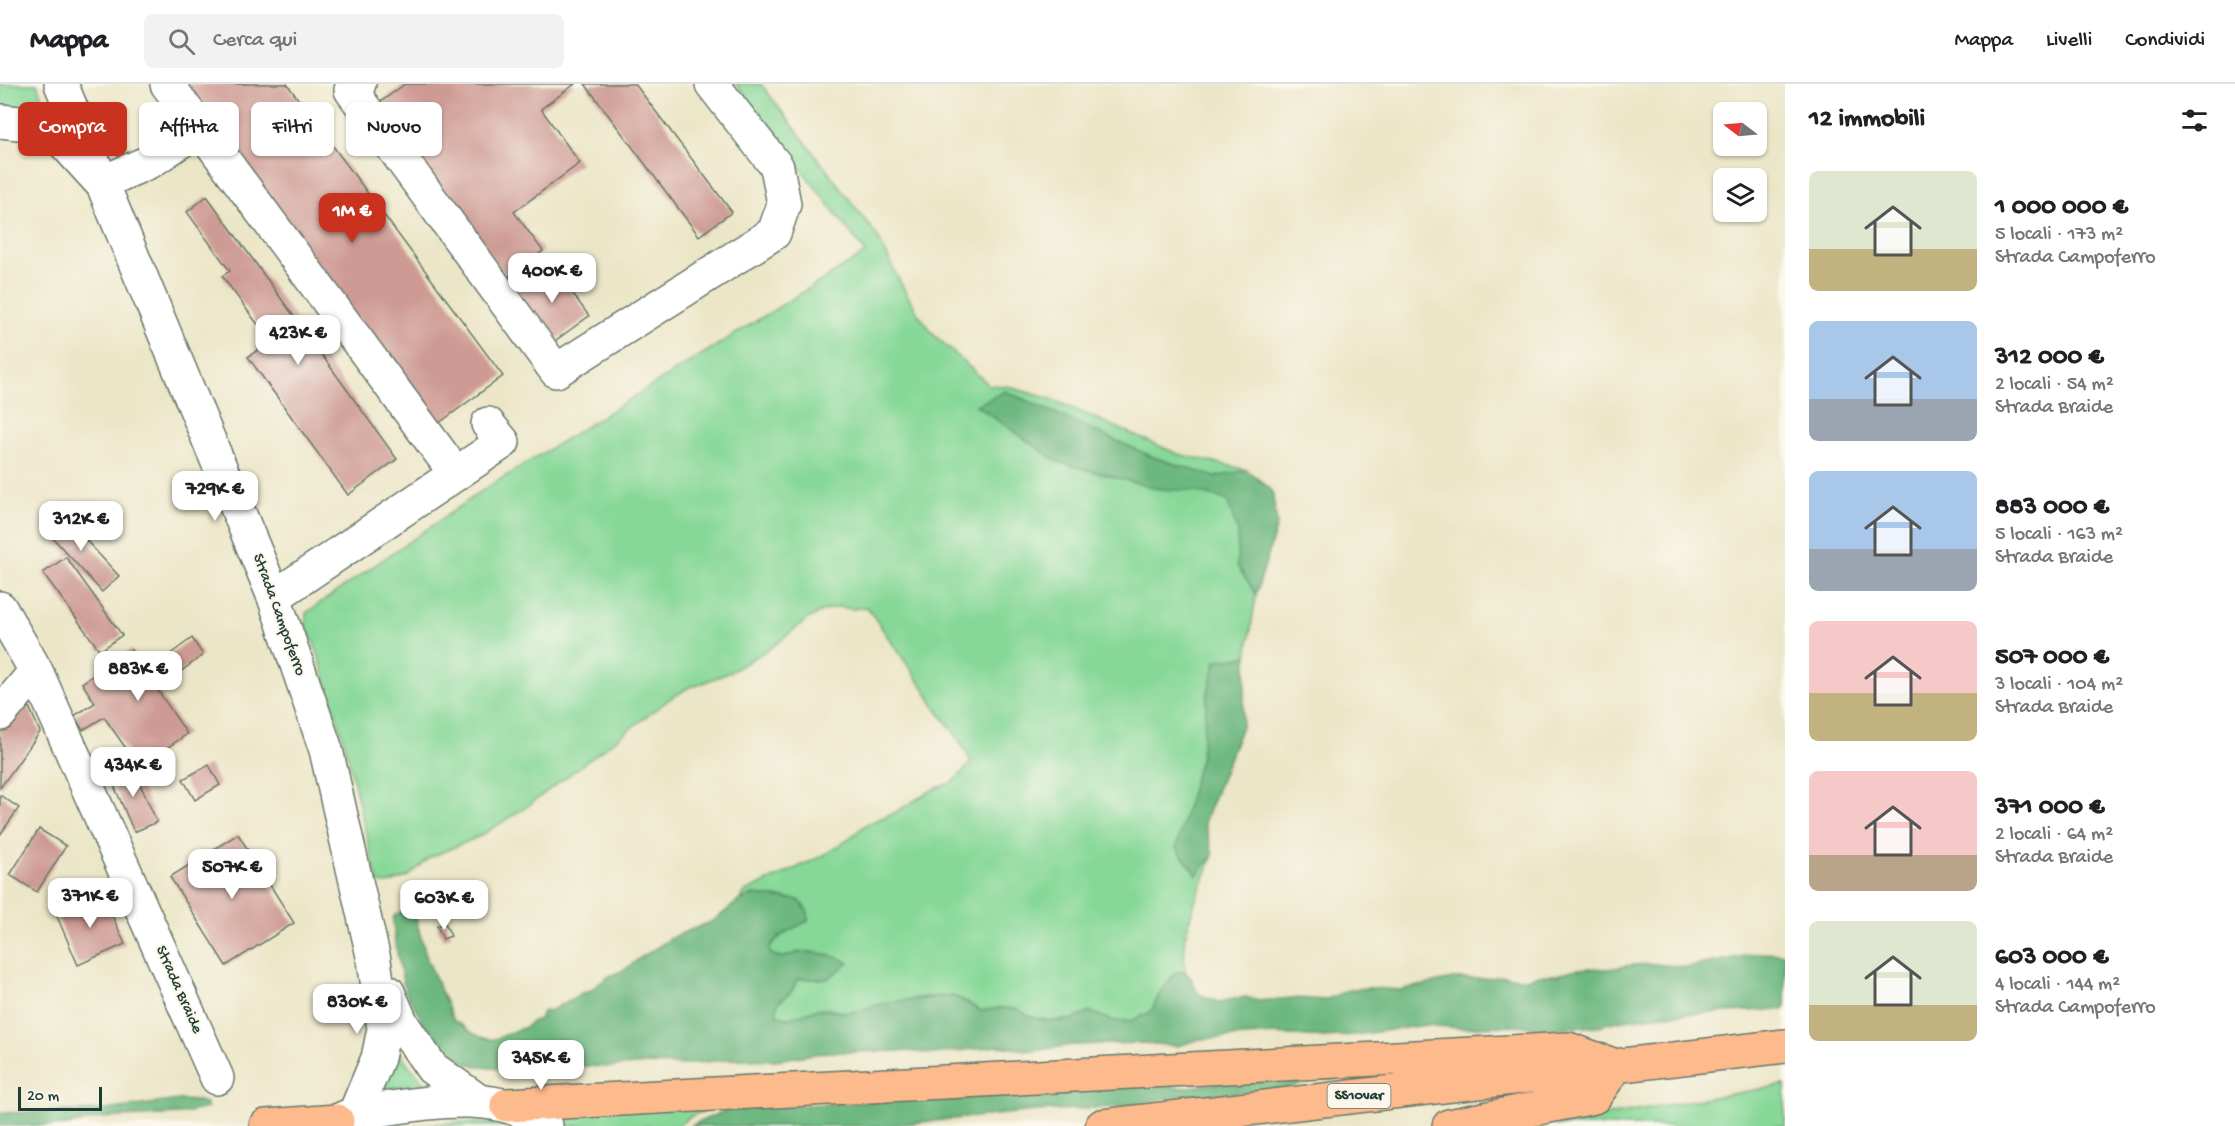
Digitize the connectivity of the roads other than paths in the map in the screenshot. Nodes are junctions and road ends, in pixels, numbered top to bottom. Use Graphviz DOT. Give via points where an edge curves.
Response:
graph roads {
  1 [pos="61,84"];
  2 [pos="167,84"];
  3 [pos="359,84"];
  4 [pos="712,84"];
  5 [pos="180,102"];
  6 [pos="0,121"];
  7 [pos="158,156"];
  8 [pos="221,156"];
  9 [pos="101,183"];
  10 [pos="488,424"];
  11 [pos="456,474"];
  12 [pos="274,597"];
  13 [pos="0,608"];
  14 [pos="36,671"];
  15 [pos="0,714"];
  16 [pos="375,960"];
  17 [pos="1785,1046"];
  18 [pos="1616,1066"];
  19 [pos="217,1078"];
  20 [pos="492,1102"];
  21 [pos="340,1120"];
  22 [pos="266,1126"];
  23 [pos="546,1126"];
  24 [pos="1102,1126"];
  25 [pos="1449,1126"];
  1 -- 9 [label="street, Strada Campoferro"];
  2 -- 5 [label="street"];
  3 -- 4 [label="street" via="351,90 556,370 774,233 784,204 777,166"];
  6 -- 9 [label="street" via="49,126"];
  7 -- 9 [label="street"];
  8 -- 11 [label="street"];
  9 -- 12 [label="street, Strada Campoferro"];
  10 -- 11 [label="street" via="503,442"];
  11 -- 12 [label="street"];
  12 -- 16 [label="street, Strada Campoferro" via="326,750"];
  13 -- 14 [label="street, Strada Braide"];
  14 -- 15 [label="street"];
  14 -- 19 [label="street, Strada Braide"];
  16 -- 20 [label="street" via="402,1024 432,1068"];
  16 -- 21 [label="street" via="384,1029 378,1058"];
  17 -- 18 [label="highway, SS10var"];
  18 -- 20 [label="highway" via="1568,1049"];
  18 -- 24 [label="highway, SS10var"];
  18 -- 25 [label="highway" via="1594,1097"];
  20 -- 21 [label="street"];
  20 -- 23 [label="street" via="526,1113"];
  21 -- 22 [label="highway"];
}
